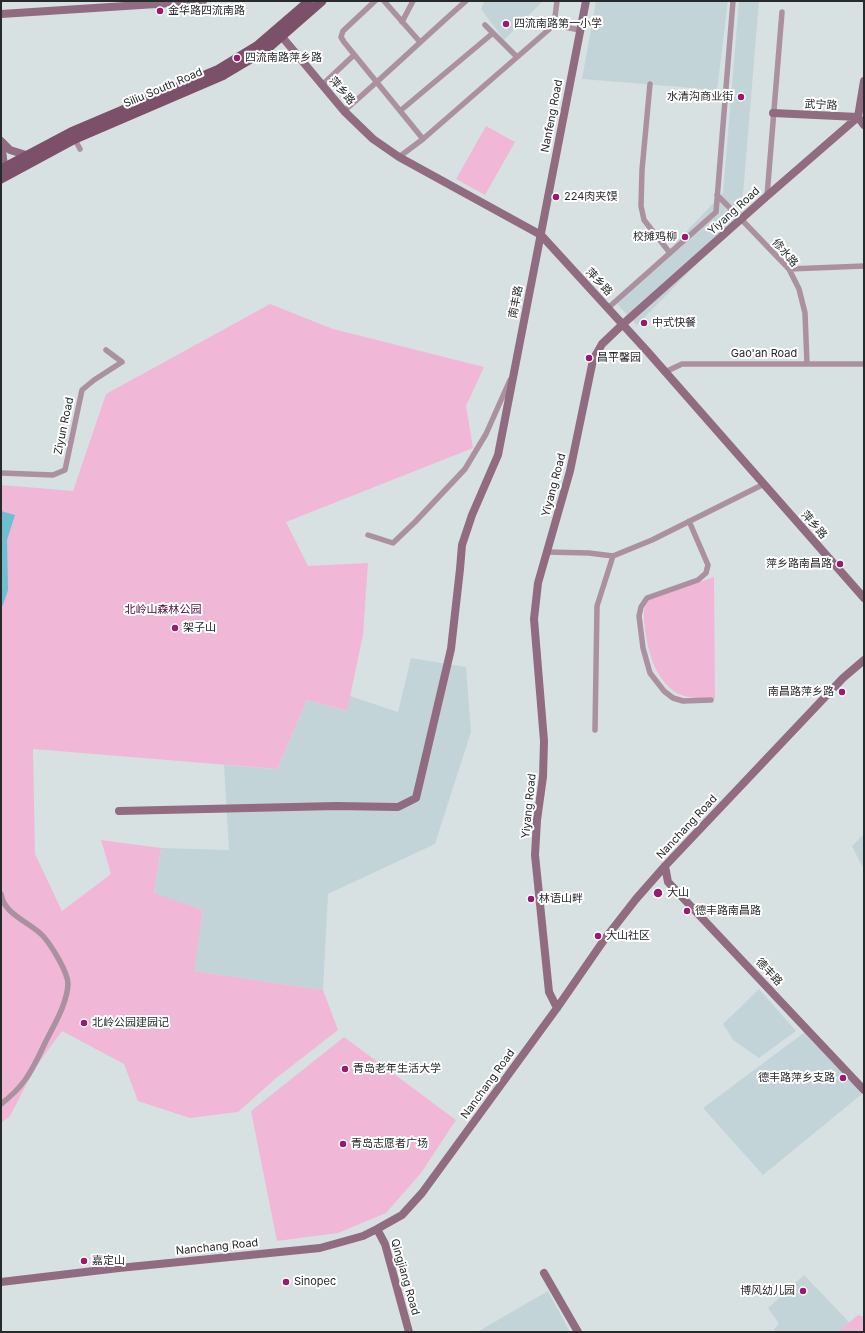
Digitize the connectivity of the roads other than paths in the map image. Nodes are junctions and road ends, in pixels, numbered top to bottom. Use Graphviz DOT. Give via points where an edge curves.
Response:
graph roads {
  1 [pos="203,1"];
  2 [pos="310,1"];
  3 [pos="322,1"];
  4 [pos="375,1"];
  5 [pos="384,1"];
  6 [pos="413,1"];
  7 [pos="466,1"];
  8 [pos="557,1"];
  9 [pos="586,1"];
  10 [pos="733,1"];
  11 [pos="782,12"];
  12 [pos="1,14"];
  13 [pos="402,22"];
  14 [pos="485,25"];
  15 [pos="554,25"];
  16 [pos="580,30"];
  17 [pos="279,33"];
  18 [pos="493,33"];
  19 [pos="420,42"];
  20 [pos="354,55"];
  21 [pos="517,57"];
  22 [pos="864,81"];
  23 [pos="377,82"];
  24 [pos="650,84"];
  25 [pos="322,85"];
  26 [pos="344,111"];
  27 [pos="400,111"];
  28 [pos="773,113"];
  29 [pos="858,117"];
  30 [pos="864,125"];
  31 [pos="73,136"];
  32 [pos="423,138"];
  33 [pos="1,142"];
  34 [pos="80,149"];
  35 [pos="26,155"];
  36 [pos="399,157"];
  37 [pos="3,173"];
  38 [pos="717,195"];
  39 [pos="767,196"];
  40 [pos="741,219"];
  41 [pos="541,235"];
  42 [pos="670,253"];
  43 [pos="864,266"];
  44 [pos="789,269"];
  45 [pos="608,308"];
  46 [pos="623,324"];
  47 [pos="106,350"];
  48 [pos="807,364"];
  49 [pos="864,364"];
  50 [pos="665,372"];
  51 [pos="513,373"];
  52 [pos="1,473"];
  53 [pos="764,484"];
  54 [pos="689,521"];
  55 [pos="368,535"];
  56 [pos="547,552"];
  57 [pos="613,556"];
  58 [pos="864,598"];
  59 [pos="864,660"];
  60 [pos="711,700"];
  61 [pos="595,730"];
  62 [pos="119,811"];
  63 [pos="665,866"];
  64 [pos="1,894"];
  65 [pos="557,1008"];
  66 [pos="864,1090"];
  67 [pos="1,1104"];
  68 [pos="378,1229"];
  69 [pos="544,1273"];
  70 [pos="1,1282"];
  71 [pos="408,1332"];
  72 [pos="578,1332"];
  1 -- 12 [label="street"];
  2 -- 17 [label="main road, Siliu South Road"];
  3 -- 17 [label="main road, Siliu South Road"];
  4 -- 20 [label="street" via="343,31 341,37"];
  5 -- 13 [label="street"];
  6 -- 13 [label="street"];
  7 -- 19 [label="street"];
  8 -- 15 [label="street"];
  9 -- 16 [label="street, Nanfeng Road"];
  10 -- 38 [label="street"];
  11 -- 28 [label="street"];
  13 -- 19 [label="street"];
  14 -- 18 [label="street"];
  15 -- 16 [label="street"];
  15 -- 21 [label="street"];
  16 -- 41 [label="street, Nanfeng Road"];
  17 -- 25 [label="street, 萍乡路"];
  17 -- 31 [label="main road, Siliu South Road" via="266,50 224,75"];
  18 -- 21 [label="street"];
  18 -- 27 [label="street"];
  19 -- 23 [label="street"];
  20 -- 23 [label="street"];
  20 -- 25 [label="street"];
  21 -- 32 [label="street"];
  22 -- 29 [label="street"];
  23 -- 26 [label="street"];
  23 -- 27 [label="street"];
  24 -- 42 [label="street" via="641,206 644,220"];
  25 -- 26 [label="street, 萍乡路"];
  26 -- 36 [label="street, 萍乡路" via="373,139"];
  27 -- 32 [label="street"];
  28 -- 29 [label="street, 武宁路"];
  28 -- 39 [label="street"];
  29 -- 30 [label="street"];
  29 -- 39 [label="street, Yiyang Road"];
  31 -- 34 [label="street"];
  31 -- 35 [label="main road, Siliu South Road"];
  31 -- 37 [label="main road, Siliu South Road"];
  32 -- 36 [label="street"];
  33 -- 35 [label="street" via="10,150"];
  33 -- 37 [label="street"];
  35 -- 37 [label="main road, Siliu South Road"];
  36 -- 41 [label="street, 萍乡路"];
  38 -- 40 [label="street, 修水路"];
  38 -- 42 [label="street" via="716,212"];
  39 -- 40 [label="street, Yiyang Road"];
  40 -- 44 [label="street, 修水路"];
  40 -- 46 [label="street, Yiyang Road"];
  41 -- 45 [label="street, 萍乡路"];
  41 -- 51 [label="street, 南丰路"];
  42 -- 45 [label="street"];
  43 -- 44 [label="street"];
  44 -- 48 [label="street, 修水路" via="800,289 805,313"];
  45 -- 46 [label="street, 萍乡路"];
  46 -- 50 [label="street, 萍乡路"];
  46 -- 56 [label="street, Yiyang Road" via="602,344 593,360 570,471"];
  47 -- 52 [label="street, Ziyun Road" via="122,362 82,390 65,470 53,476"];
  48 -- 49 [label="street, Gao'an Road"];
  48 -- 50 [label="street, Gao'an Road" via="682,364"];
  50 -- 53 [label="street, 萍乡路"];
  51 -- 55 [label="street" via="486,434 465,469 392,543"];
  51 -- 62 [label="street, 南丰路" via="498,455 462,546 451,649 416,798 398,807"];
  53 -- 54 [label="street"];
  53 -- 58 [label="street, 萍乡路"];
  54 -- 57 [label="street"];
  54 -- 60 [label="street" via="708,565 706,573 698,580 647,598 639,616 643,648 650,673 664,691 673,698 683,701"];
  56 -- 57 [label="street"];
  56 -- 65 [label="street, Yiyang Road" via="538,584 534,618 544,741 535,855 549,992"];
  57 -- 61 [label="street" via="597,606"];
  59 -- 63 [label="street, Nanchang Road" via="839,683"];
  63 -- 65 [label="street, Nanchang Road" via="604,940"];
  63 -- 66 [label="street, 德丰路" via="668,882"];
  64 -- 67 [label="street" via="7,908 49,943 68,983 63,1008 35,1064 15,1092"];
  65 -- 68 [label="street, Nanchang Road" via="422,1193 402,1215"];
  68 -- 70 [label="street, Nanchang Road" via="320,1248"];
  68 -- 71 [label="street, Qingjiang Road" via="385,1244"];
  69 -- 72 [label="street"];
}
